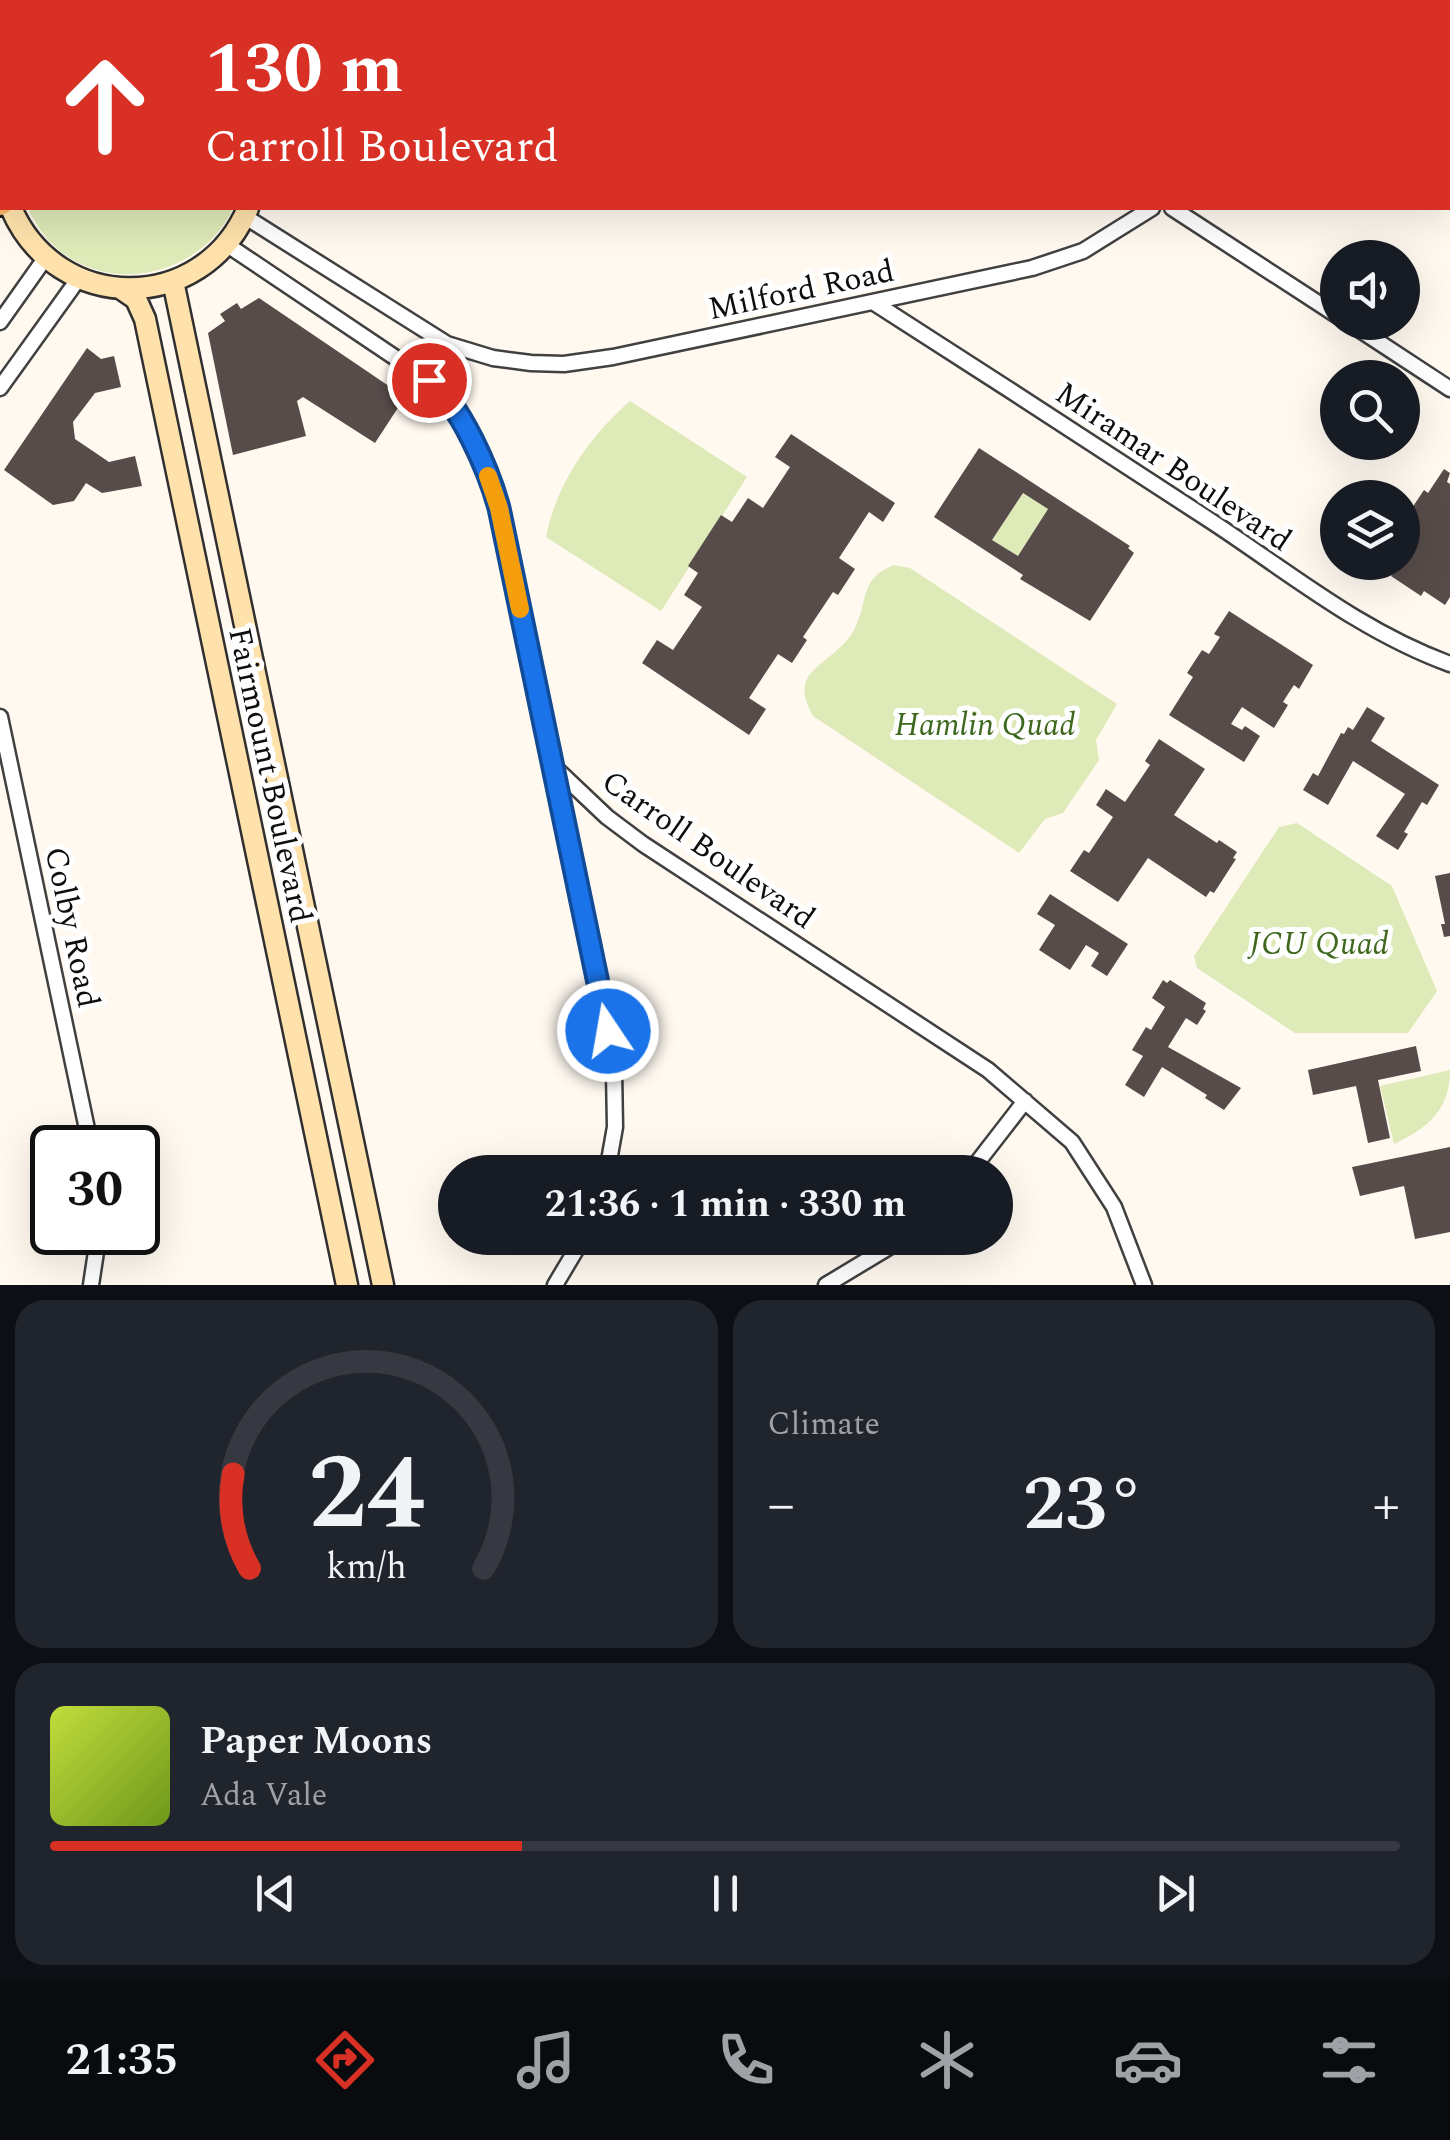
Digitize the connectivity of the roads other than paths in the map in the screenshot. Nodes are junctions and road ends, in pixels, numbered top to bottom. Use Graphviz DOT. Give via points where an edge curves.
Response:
graph roads {
  1 [pos="12,210"];
  2 [pos="1149,210"];
  3 [pos="1175,210"];
  4 [pos="246,212"];
  5 [pos="226,244"];
  6 [pos="46,257"];
  7 [pos="79,278"];
  8 [pos="173,281"];
  9 [pos="120,288"];
  10 [pos="873,302"];
  11 [pos="1320,304"];
  12 [pos="0,322"];
  13 [pos="1375,340"];
  14 [pos="447,344"];
  15 [pos="429,380"];
  16 [pos="0,388"];
  17 [pos="1450,389"];
  18 [pos="1450,664"];
  19 [pos="0,718"];
  20 [pos="551,764"];
  21 [pos="1025,1101"];
  22 [pos="87,1125"];
  23 [pos="609,1155"];
  24 [pos="983,1155"];
  25 [pos="96,1255"];
  26 [pos="572,1255"];
  27 [pos="876,1255"];
  28 [pos="91,1285"];
  29 [pos="347,1285"];
  30 [pos="383,1285"];
  31 [pos="554,1285"];
  32 [pos="826,1285"];
  33 [pos="1144,1285"];
  1 -- 6 [label="main road"];
  2 -- 10 [label="street, Milford Road" via="1065,258"];
  3 -- 11 [label="street"];
  4 -- 5 [label="main road"];
  4 -- 14 [label="street, Milford Road"];
  5 -- 8 [label="main road"];
  5 -- 15 [label="street"];
  6 -- 7 [label="main road"];
  6 -- 12 [label="street"];
  7 -- 9 [label="main road"];
  7 -- 16 [label="street"];
  8 -- 9 [label="main road"];
  8 -- 30 [label="main road, Fairmount Boulevard"];
  9 -- 29 [label="main road, Fairmount Boulevard" via="139,303 146,323"];
  10 -- 14 [label="street, Milford Road" via="580,362 512,361"];
  10 -- 18 [label="street, Miramar Boulevard" via="1351,618"];
  13 -- 17 [label="street"];
  14 -- 15 [label="street"];
  15 -- 20 [label="street" via="479,455 495,495"];
  19 -- 22 [label="street, Colby Road"];
  20 -- 21 [label="street, Carroll Boulevard" via="643,844 988,1070"];
  20 -- 23 [label="street" via="614,1071"];
  21 -- 24 [label="street"];
  21 -- 33 [label="street, Carroll Boulevard" via="1072,1142 1104,1190"];
  25 -- 28 [label="street"];
  26 -- 31 [label="street"];
  27 -- 32 [label="street"];
}
